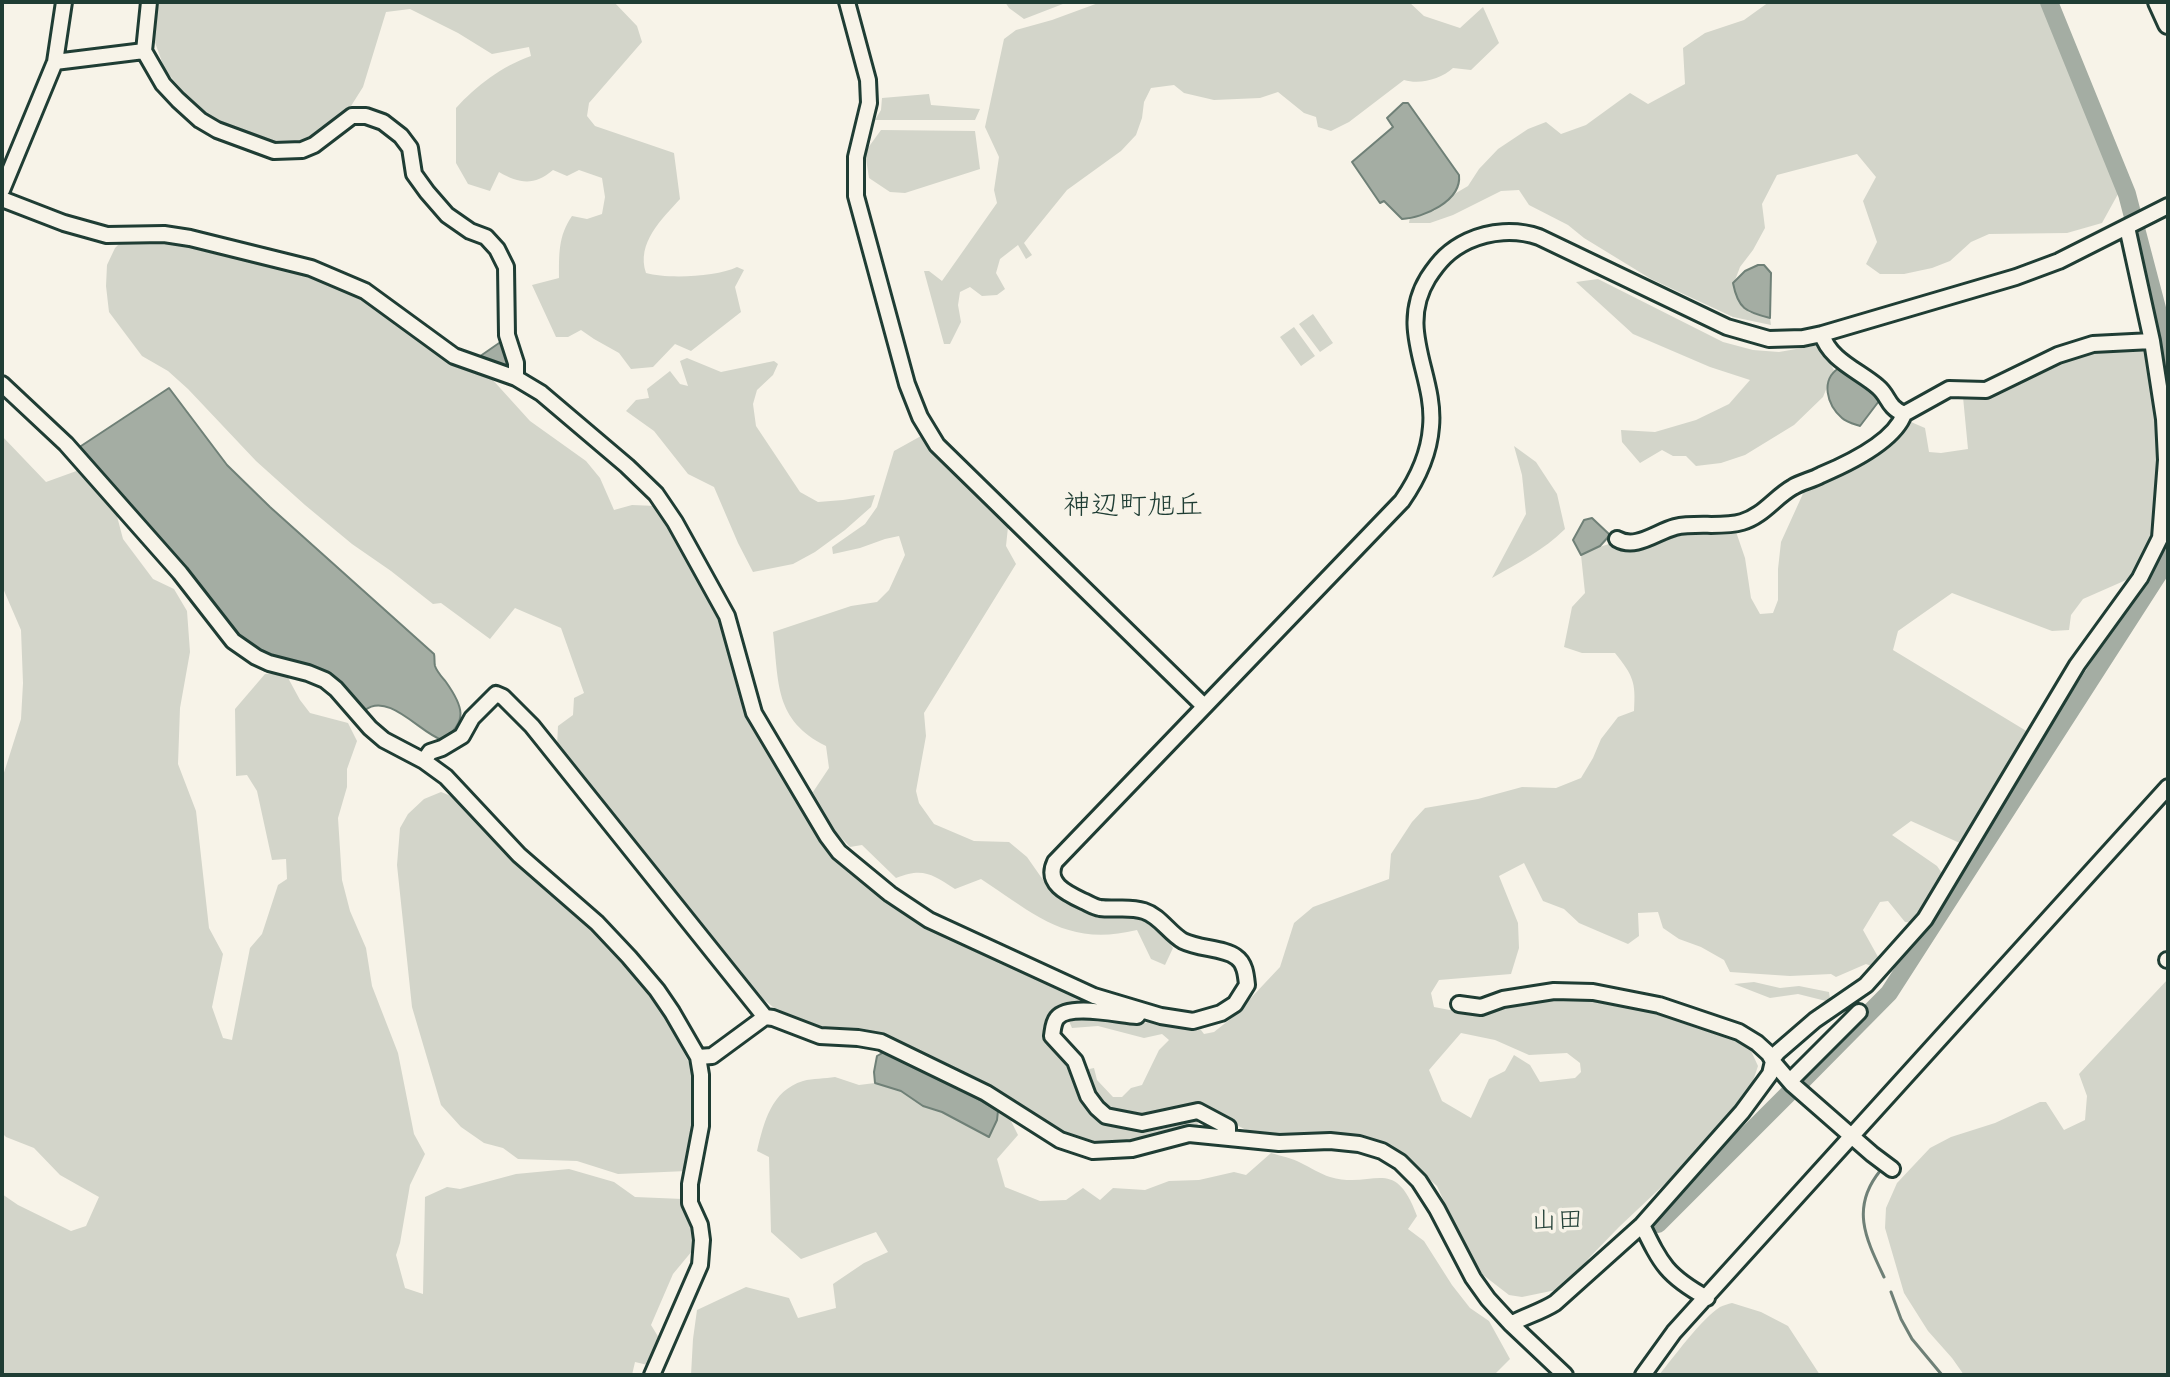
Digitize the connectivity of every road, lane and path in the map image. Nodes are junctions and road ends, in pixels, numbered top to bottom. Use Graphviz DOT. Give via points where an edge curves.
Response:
graph roads {
  1 [pos="64,2"];
  2 [pos="149,2"];
  3 [pos="847,2"];
  4 [pos="2158,2"];
  5 [pos="2168,24"];
  6 [pos="144,51"];
  7 [pos="55,62"];
  8 [pos="2,190"];
  9 [pos="2,199"];
  10 [pos="2168,206"];
  11 [pos="2130,226"];
  12 [pos="1822,334"];
  13 [pos="2152,341"];
  14 [pos="516,378"];
  15 [pos="2,384"];
  16 [pos="1904,414"];
  17 [pos="1617,539"];
  18 [pos="2164,539"];
  19 [pos="1204,706"];
  20 [pos="424,761"];
  21 [pos="2168,787"];
  22 [pos="1459,1004"];
  23 [pos="1141,1009"];
  24 [pos="1859,1012"];
  25 [pos="765,1017"];
  26 [pos="698,1057"];
  27 [pos="1774,1063"];
  28 [pos="1794,1085"];
  29 [pos="1851,1136"];
  30 [pos="1228,1137"];
  31 [pos="1892,1169"];
  32 [pos="1642,1225"];
  33 [pos="1707,1298"];
  34 [pos="1511,1324"];
  35 [pos="652,1375"];
  36 [pos="1565,1375"];
  37 [pos="1643,1375"];
  1 -- 7 [label="street"];
  2 -- 6 [label="street"];
  3 -- 19 [label="street" via="868,80 869,103 856,157 856,196 920,417 937,445"];
  4 -- 5 [label="main road"];
  6 -- 7 [label="street"];
  6 -- 14 [label="street" via="163,84 200,120 260,147 302,150 352,116 383,122 401,136 410,148 414,174 427,192 447,215 486,237 502,258"];
  7 -- 8 [label="street"];
  9 -- 14 [label="street" via="107,235 190,238 311,268 365,291 454,356"];
  10 -- 11 [label="street"];
  11 -- 12 [label="street" via="2016,277"];
  11 -- 13 [label="street"];
  12 -- 16 [label="street" via="1833,353"];
  12 -- 19 [label="street" via="1769,339 1727,327 1526,232 1487,234 1457,246 1425,283 1415,315 1432,425 1413,486"];
  13 -- 16 [label="street" via="2093,344 1986,390 1949,389"];
  13 -- 18 [label="street" via="2165,433"];
  14 -- 23 [label="street" via="627,466 669,513 727,616 754,713 839,852 929,920 1094,996"];
  15 -- 20 [label="street" via="76,454 233,641 269,663 325,680 384,740"];
  16 -- 17 [label="street" via="1871,449 1792,487 1741,523 1674,527 1646,540"];
  18 -- 27 [label="street" via="2077,665 1925,919 1866,985 1806,1028 1778,1052"];
  19 -- 23 [label="street" via="1052,869 1055,883 1067,893 1099,908 1148,912 1179,938 1243,963 1247,985 1235,1004 1221,1013 1193,1021"];
  20 -- 25 [label="street" via="430,752 462,736 496,694 503,697 532,726"];
  20 -- 26 [label="street" via="629,957 657,990"];
  21 -- 29 [label="street"];
  22 -- 27 [label="street" via="1481,1007 1554,991 1652,1003 1739,1032"];
  23 -- 30 [label="street" via="1137,1016 1066,1012 1057,1017 1052,1036 1075,1061 1088,1096 1106,1116 1142,1123 1198,1111 1228,1127"];
  24 -- 28 [label="street"];
  25 -- 26 [label="street" via="712,1056"];
  25 -- 30 [label="street" via="820,1036 881,1042 986,1093 1060,1140 1093,1151 1132,1149 1189,1134"];
  26 -- 35 [label="street" via="701,1126 690,1203 700,1225 700,1265"];
  27 -- 28 [label="street"];
  27 -- 32 [label="street" via="1742,1112"];
  28 -- 29 [label="street"];
  29 -- 31 [label="street"];
  29 -- 33 [label="street"];
  30 -- 34 [label="street" via="1359,1144 1400,1162 1437,1209 1473,1278"];
  32 -- 33 [label="street" via="1661,1263"];
  32 -- 34 [label="street" via="1555,1303"];
  33 -- 37 [label="street"];
  34 -- 36 [label="street"];
}
